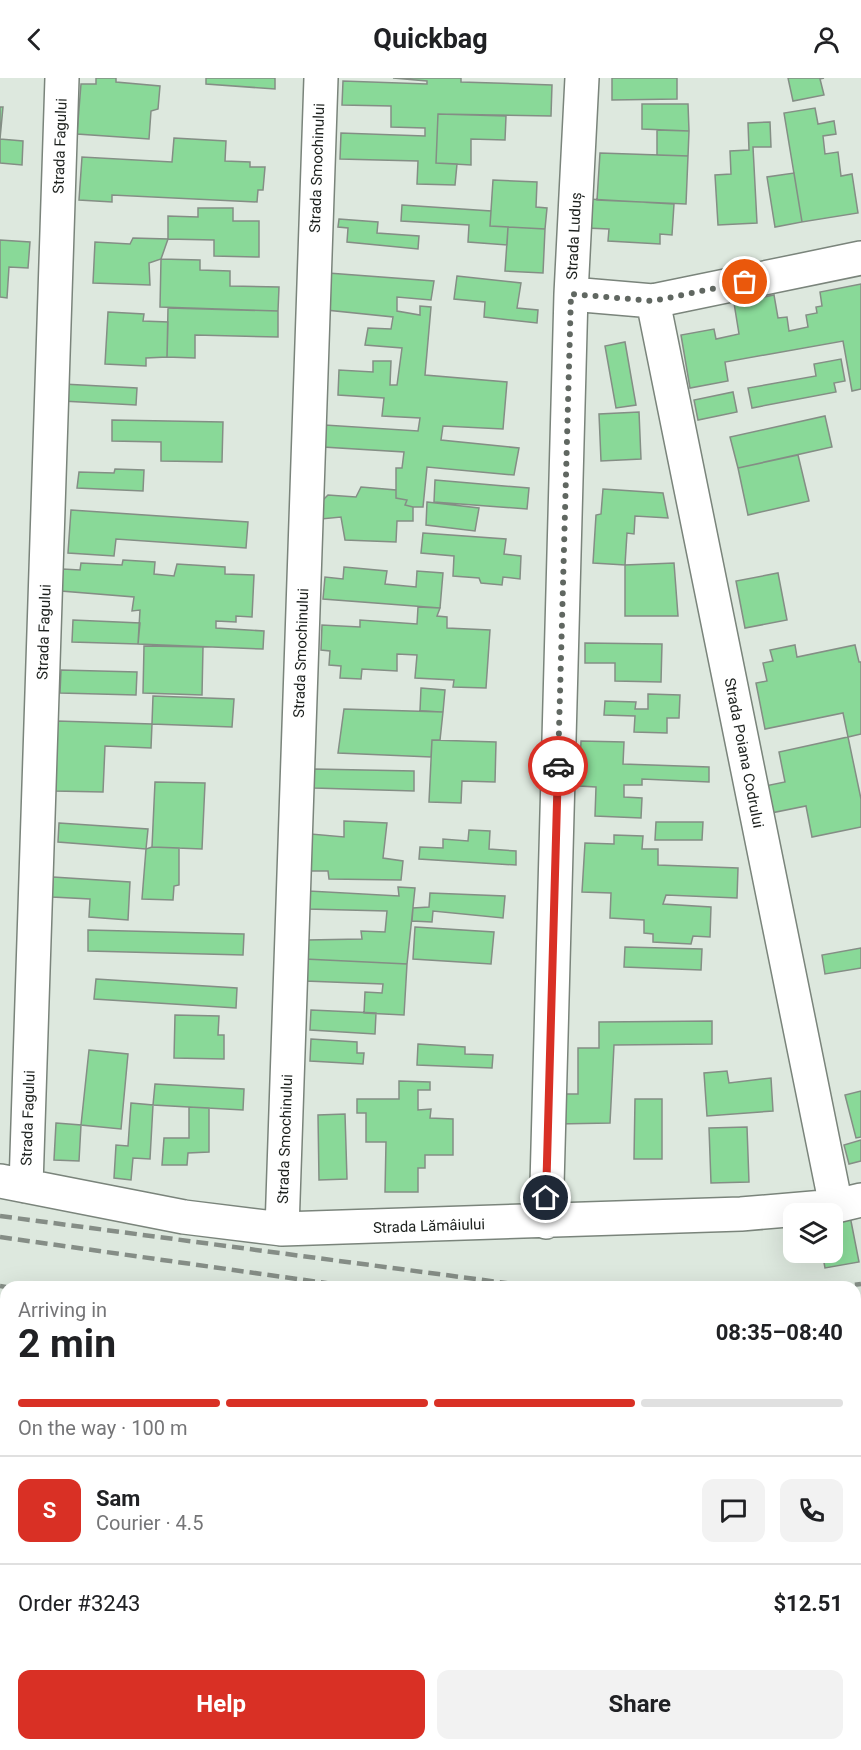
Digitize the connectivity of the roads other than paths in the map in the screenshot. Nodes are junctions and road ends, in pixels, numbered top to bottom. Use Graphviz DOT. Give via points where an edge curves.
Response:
graph roads {
  1 [pos="62,78"];
  2 [pos="321,78"];
  3 [pos="582,78"];
  4 [pos="861,258"];
  5 [pos="571,294"];
  6 [pos="653,301"];
  7 [pos="13,1184"];
  8 [pos="848,1203"];
  9 [pos="546,1222"];
  10 [pos="282,1229"];
  1 -- 7 [label="street, Strada Fagului"];
  2 -- 10 [label="street, Strada Smochinului"];
  3 -- 5 [label="street, Strada Luduș"];
  4 -- 6 [label="street"];
  5 -- 6 [label="street"];
  5 -- 9 [label="street, Strada Luduș"];
  6 -- 8 [label="street, Strada Poiana Codrului"];
  7 -- 10 [label="street, Strada Lămâiului" via="106,1204"];
  8 -- 9 [label="street, Strada Lămâiului" via="741,1214"];
  9 -- 10 [label="street, Strada Lămâiului"];
}
